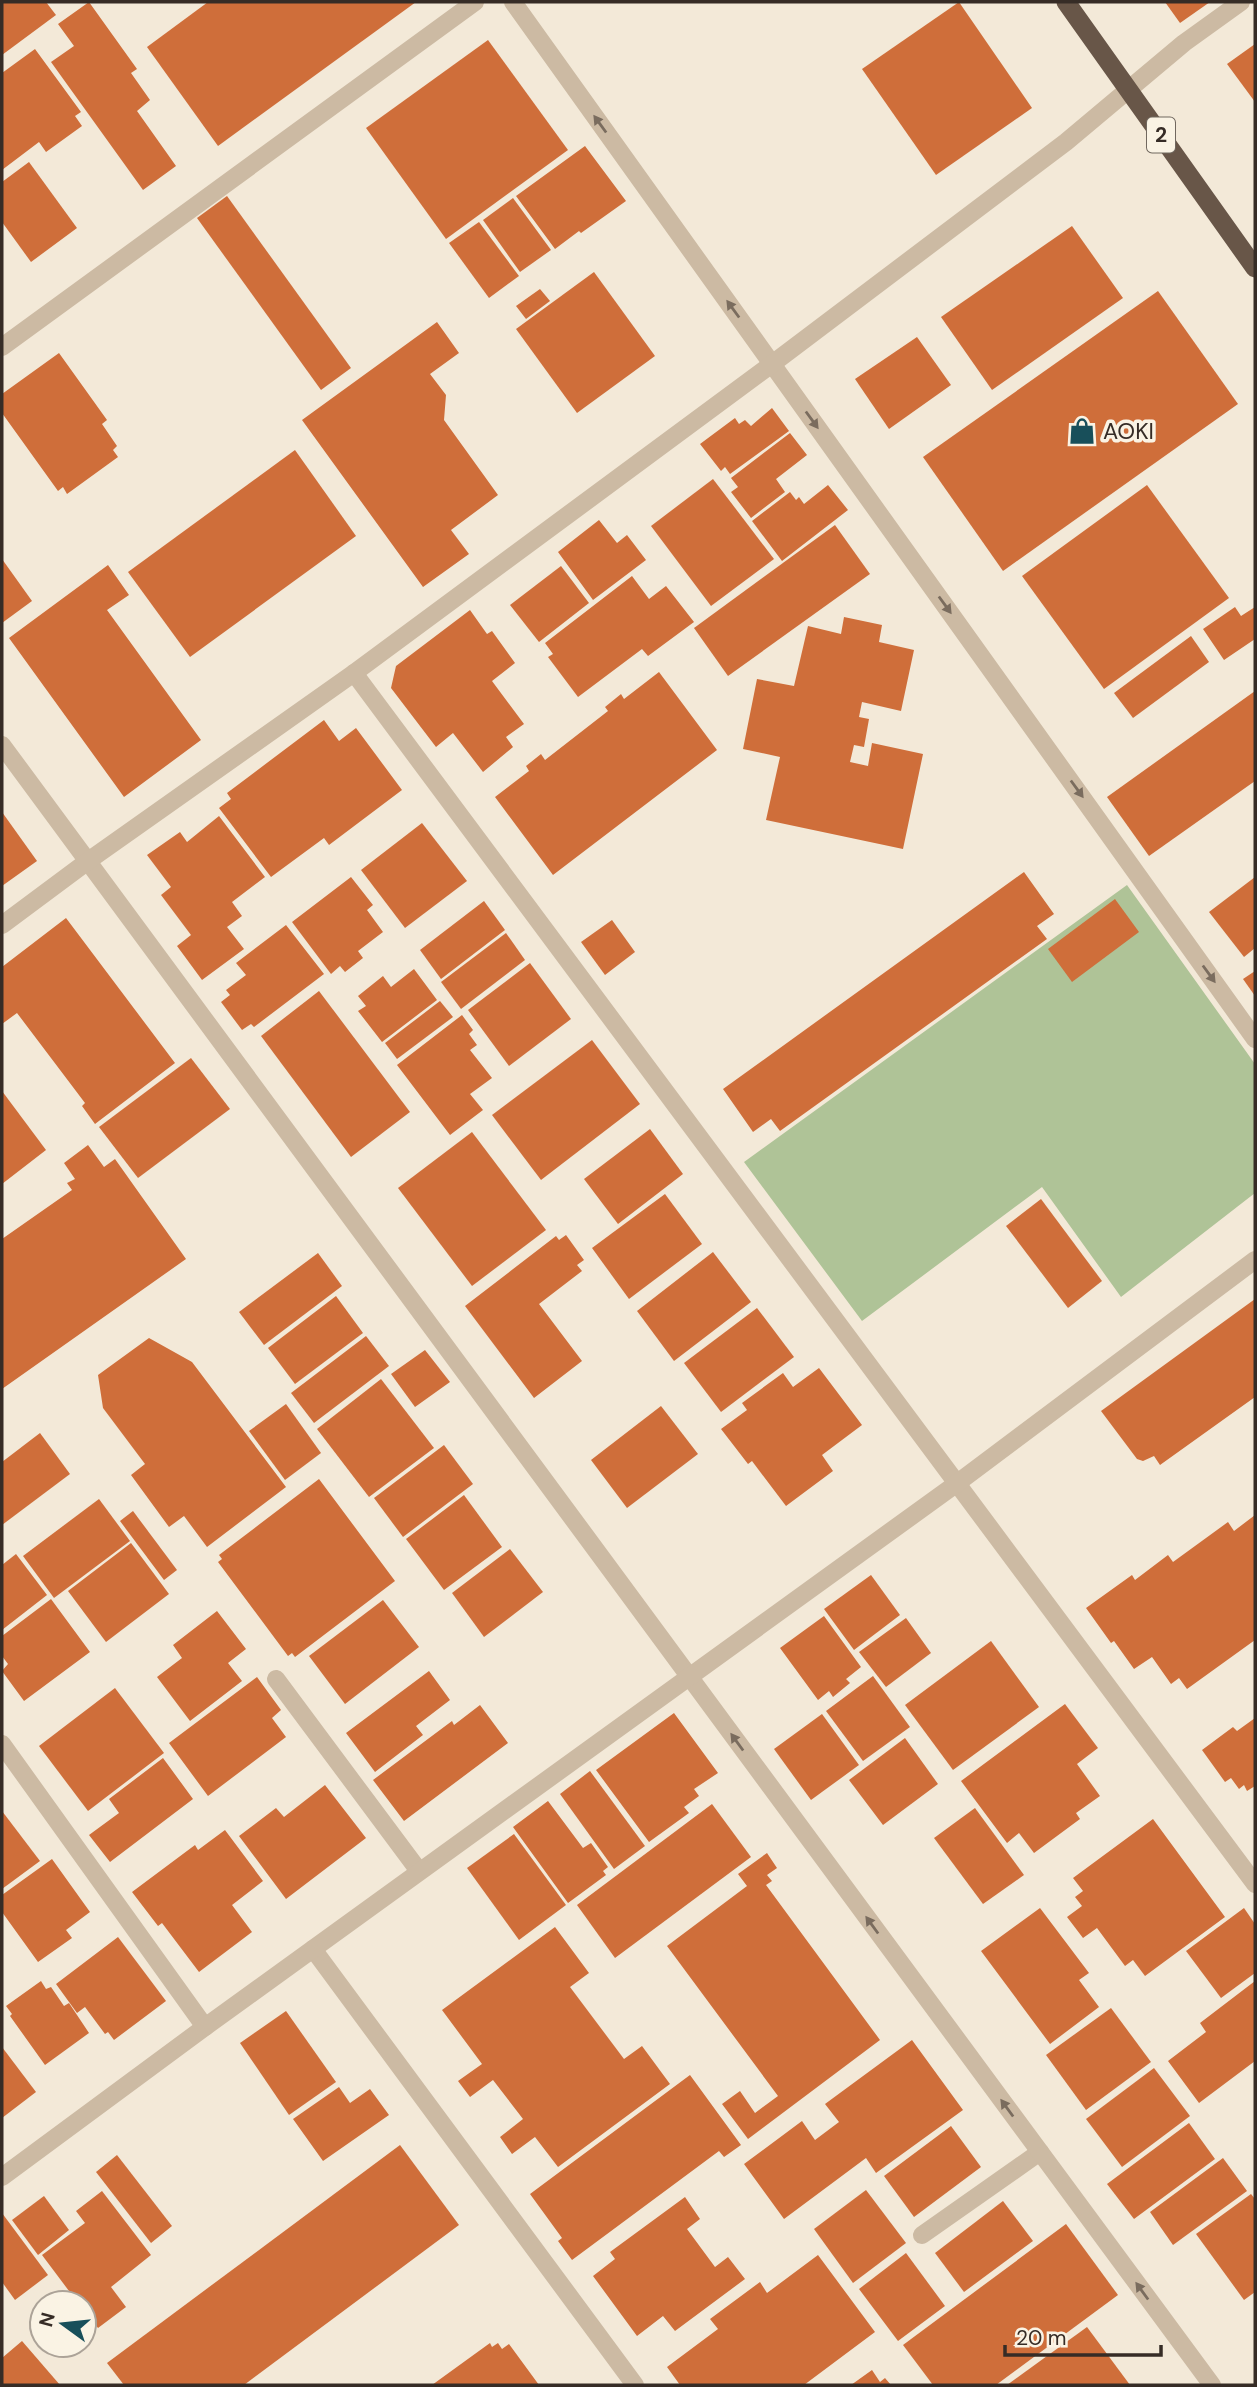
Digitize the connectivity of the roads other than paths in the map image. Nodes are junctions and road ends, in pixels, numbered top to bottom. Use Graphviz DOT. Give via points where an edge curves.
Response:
graph roads {
  1 [pos="475,2"];
  2 [pos="513,2"];
  3 [pos="1066,2"];
  4 [pos="1241,2"];
  5 [pos="1128,90"];
  6 [pos="1255,268"];
  7 [pos="2,347"];
  8 [pos="772,364"];
  9 [pos="354,673"];
  10 [pos="2,745"];
  11 [pos="88,861"];
  12 [pos="2,925"];
  13 [pos="1255,1038"];
  14 [pos="1255,1260"];
  15 [pos="956,1484"];
  16 [pos="688,1676"];
  17 [pos="276,1679"];
  18 [pos="2,1744"];
  19 [pos="419,1871"];
  20 [pos="1255,1884"];
  21 [pos="313,1949"];
  22 [pos="205,2027"];
  23 [pos="1040,2152"];
  24 [pos="2,2177"];
  25 [pos="922,2235"];
  26 [pos="635,2385"];
  27 [pos="1212,2385"];
  1 -- 7 [label="street"];
  8 -- 2 [label="street, one-way"];
  3 -- 5 [label="highway, 2"];
  4 -- 5 [label="street"];
  5 -- 6 [label="highway, 2"];
  5 -- 8 [label="street"];
  8 -- 9 [label="street"];
  8 -- 13 [label="street, one-way"];
  9 -- 11 [label="street"];
  9 -- 15 [label="street"];
  10 -- 11 [label="street"];
  11 -- 12 [label="street"];
  11 -- 16 [label="street"];
  14 -- 15 [label="street"];
  15 -- 16 [label="street"];
  15 -- 20 [label="street"];
  16 -- 19 [label="street"];
  23 -- 16 [label="street, one-way"];
  17 -- 19 [label="street"];
  18 -- 22 [label="street"];
  19 -- 21 [label="street"];
  21 -- 22 [label="street"];
  21 -- 26 [label="street"];
  22 -- 24 [label="street"];
  23 -- 25 [label="street"];
  27 -- 23 [label="street, one-way"];
}
